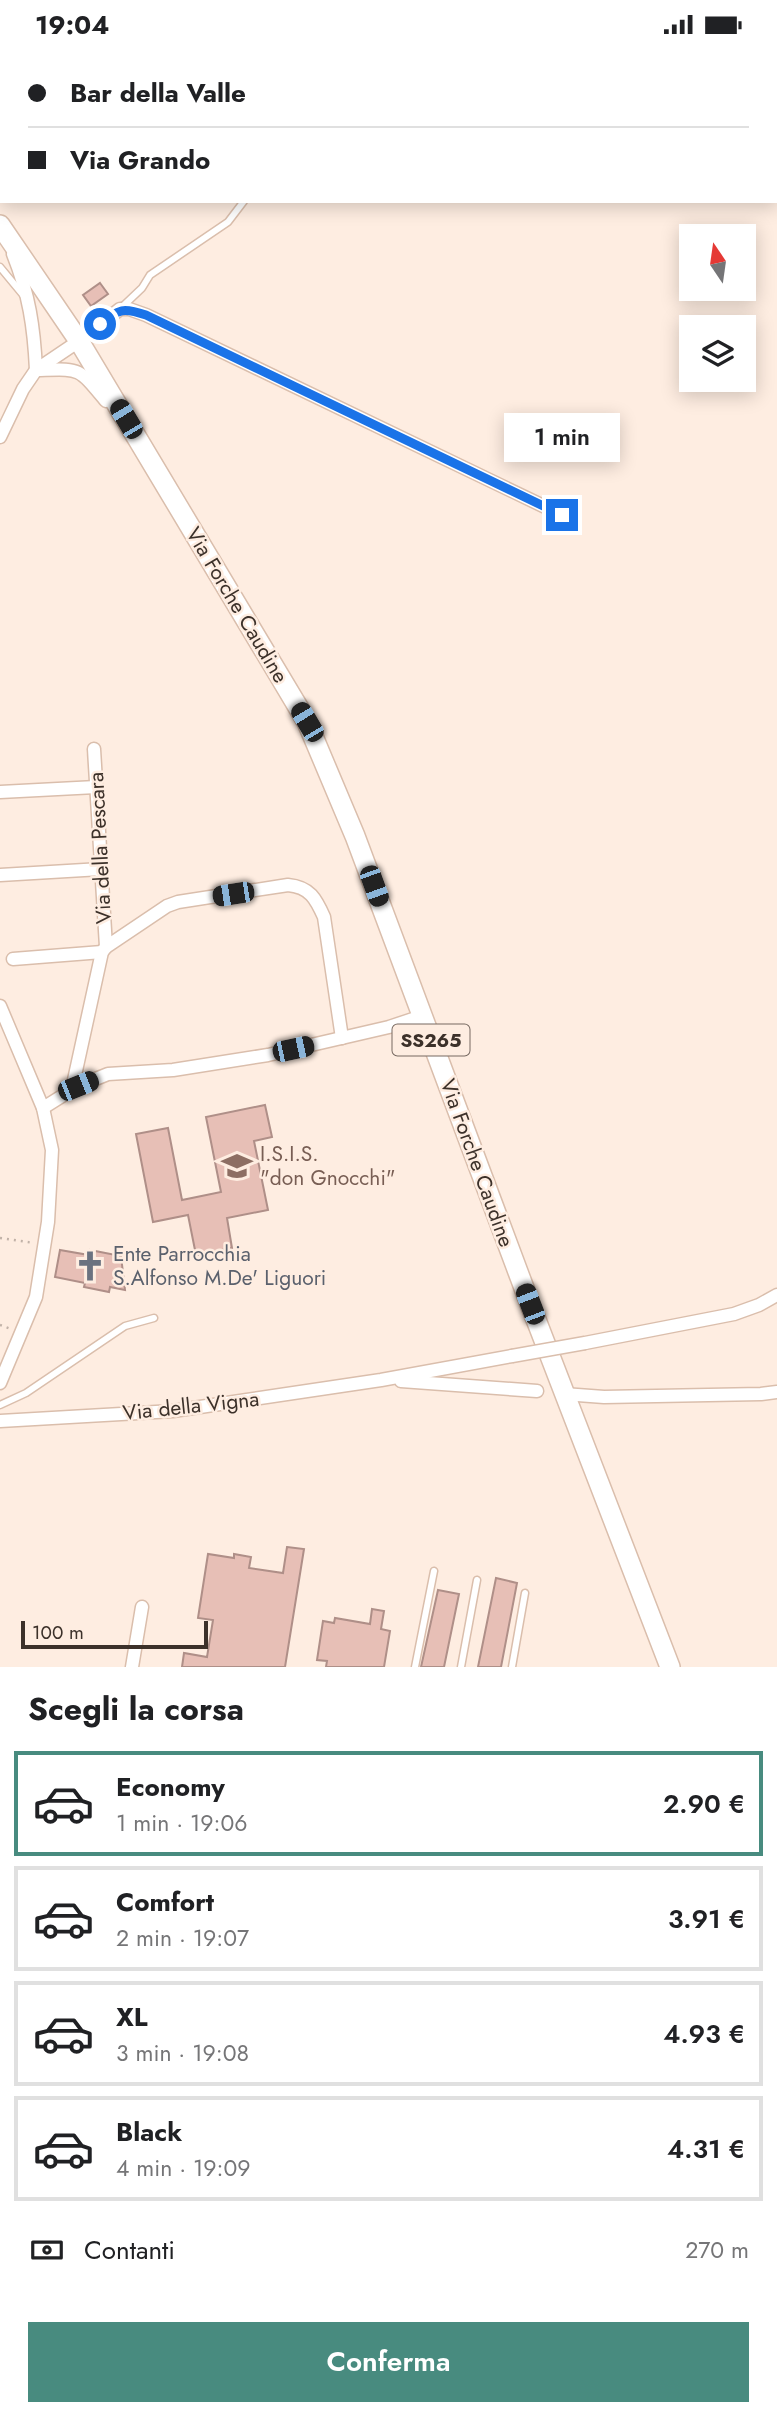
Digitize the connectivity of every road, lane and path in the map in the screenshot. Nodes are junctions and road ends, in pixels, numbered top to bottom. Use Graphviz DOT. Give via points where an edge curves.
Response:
graph roads {
  1 [pos="242,203"];
  2 [pos="1,227"];
  3 [pos="0,267"];
  4 [pos="29,303"];
  5 [pos="120,309"];
  6 [pos="79,341"];
  7 [pos="36,370"];
  8 [pos="0,437"];
  9 [pos="138,439"];
  10 [pos="562,515"];
  11 [pos="94,749"];
  12 [pos="96,787"];
  13 [pos="0,792"];
  14 [pos="101,869"];
  15 [pos="0,875"];
  16 [pos="104,950"];
  17 [pos="13,959"];
  18 [pos="0,1006"];
  19 [pos="422,1016"];
  20 [pos="342,1038"];
  21 [pos="72,1089"];
  22 [pos="43,1108"];
  23 [pos="0,1238"];
  24 [pos="45,1244"];
  25 [pos="777,1295"];
  26 [pos="154,1318"];
  27 [pos="381,1380"];
  28 [pos="0,1383"];
  29 [pos="537,1391"];
  30 [pos="777,1392"];
  31 [pos="564,1394"];
  32 [pos="0,1405"];
  33 [pos="0,1421"];
  34 [pos="434,1571"];
  35 [pos="477,1580"];
  36 [pos="525,1593"];
  37 [pos="142,1607"];
  38 [pos="132,1667"];
  39 [pos="415,1667"];
  40 [pos="461,1667"];
  41 [pos="512,1667"];
  42 [pos="670,1667"];
  1 -- 5 [label="lane" via="228,222 150,275"];
  2 -- 4 [label="street"];
  2 -- 6 [label="main road, Via Forche Caudine"];
  3 -- 4 [label="lane"];
  4 -- 7 [label="street"];
  5 -- 6 [label="street"];
  5 -- 10 [label="street" via="146,315"];
  6 -- 7 [label="street"];
  6 -- 9 [label="main road, Via Forche Caudine / SS265"];
  7 -- 8 [label="street"];
  7 -- 9 [label="street" via="66,369 86,375"];
  9 -- 19 [label="main road, Via Forche Caudine / SS265" via="307,722"];
  11 -- 12 [label="street, Via della Pescara"];
  12 -- 13 [label="street"];
  12 -- 14 [label="street, Via della Pescara"];
  14 -- 15 [label="street"];
  14 -- 16 [label="street, Via della Pescara"];
  16 -- 17 [label="street"];
  16 -- 20 [label="street, Via della Pescara" via="178,902 288,885 304,888 316,899 324,917"];
  16 -- 21 [label="street, Via della Pescara"];
  18 -- 22 [label="street"];
  19 -- 20 [label="street"];
  19 -- 31 [label="main road, Via Forche Caudine / SS265"];
  20 -- 21 [label="street" via="173,1070 108,1074"];
  21 -- 22 [label="street"];
  22 -- 24 [label="street" via="52,1150"];
  23 -- 24 [label="path"];
  24 -- 28 [label="street" via="36,1297"];
  25 -- 27 [label="street, Via della Vigna, bridge" via="734,1314"];
  26 -- 32 [label="lane" via="125,1326 26,1393"];
  27 -- 29 [label="street, Via della Vigna"];
  27 -- 33 [label="street, Via della Vigna" via="173,1412"];
  30 -- 31 [label="street"];
  31 -- 42 [label="main road, Via Forche Caudine / SS265"];
  34 -- 39 [label="lane"];
  35 -- 40 [label="lane"];
  36 -- 41 [label="lane"];
  37 -- 38 [label="street" via="144,1630"];
}
